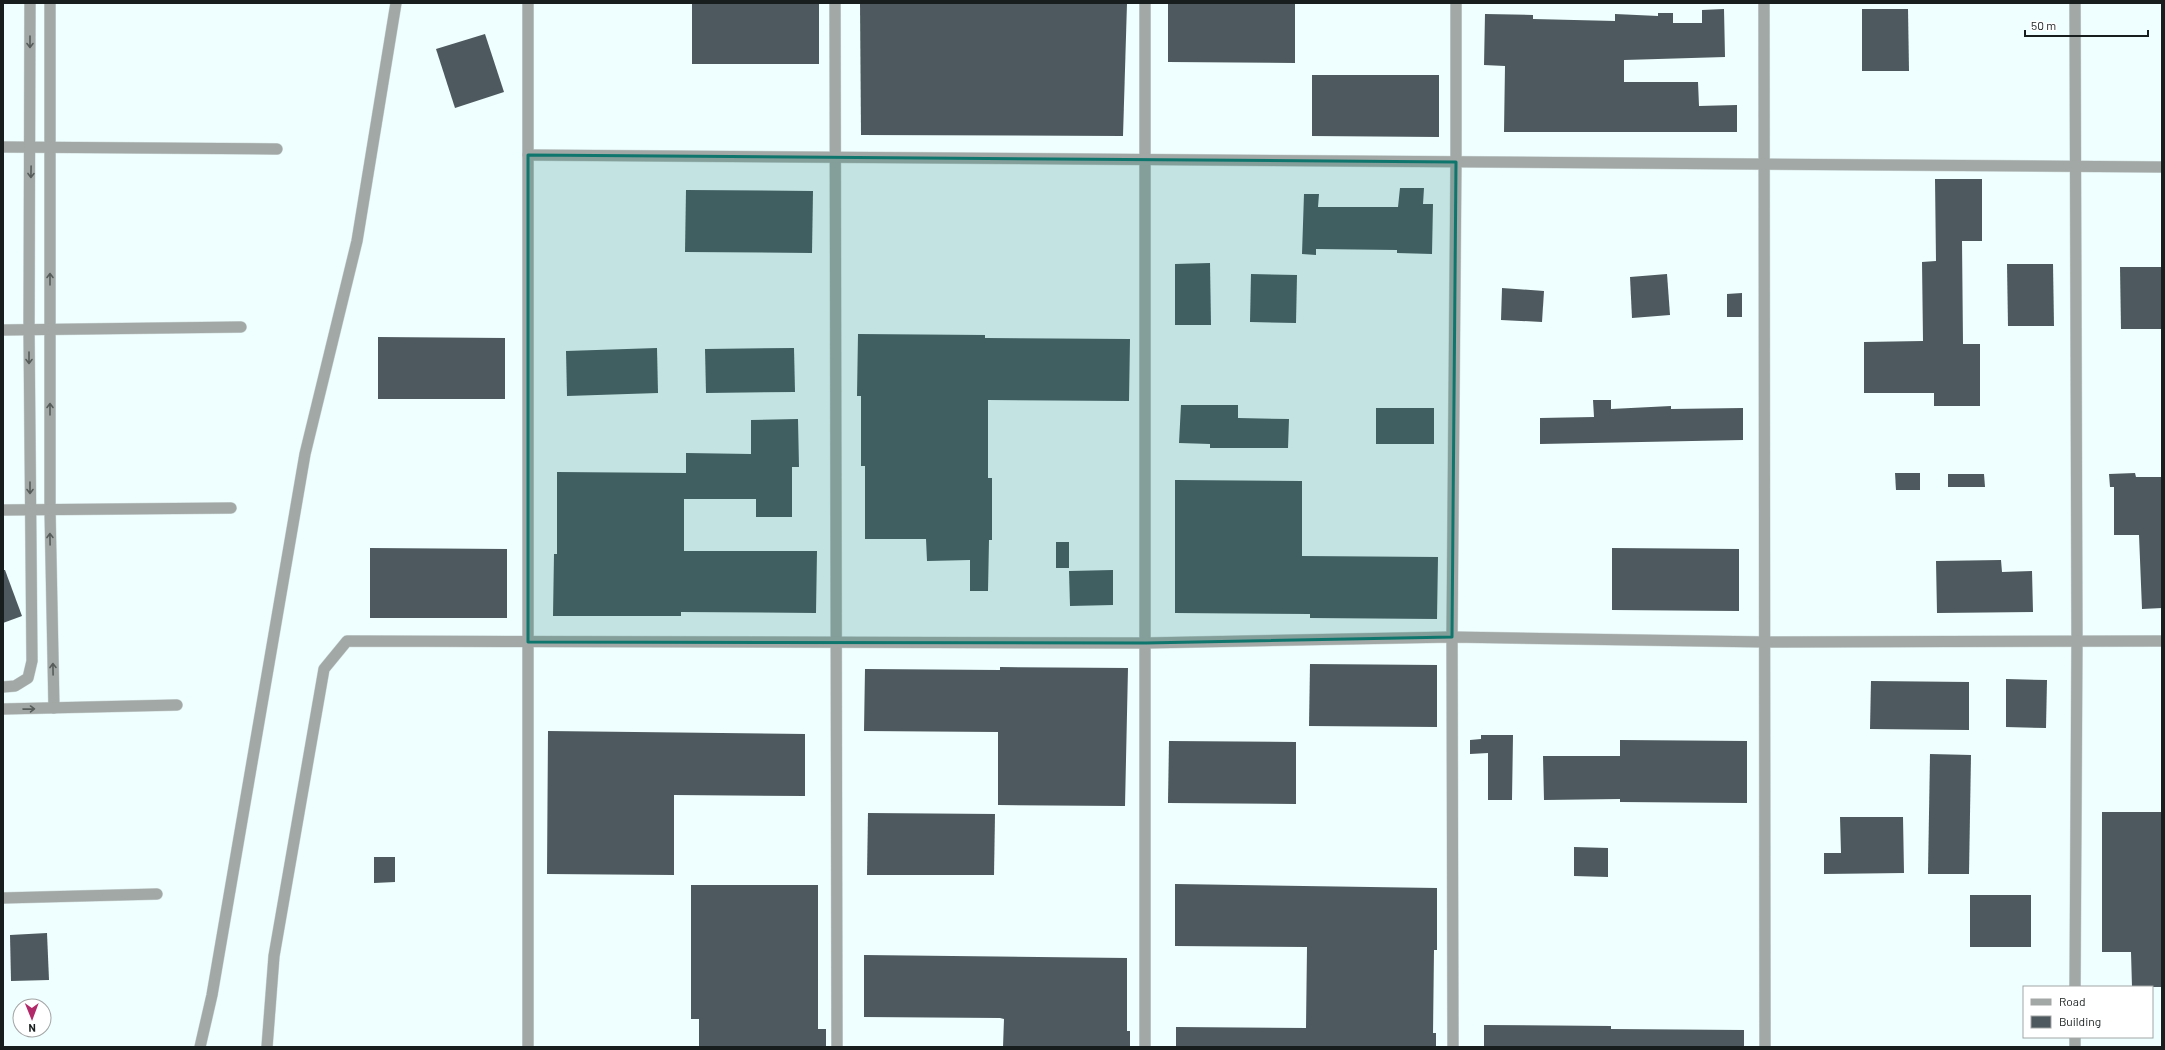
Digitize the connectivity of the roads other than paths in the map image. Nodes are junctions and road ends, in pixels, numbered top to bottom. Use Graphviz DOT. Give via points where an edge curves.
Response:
graph roads {
  1 [pos="30,3"];
  2 [pos="50,3"];
  3 [pos="396,3"];
  4 [pos="528,3"];
  5 [pos="835,3"];
  6 [pos="1145,3"];
  7 [pos="1456,3"];
  8 [pos="1764,3"];
  9 [pos="2075,3"];
  10 [pos="3,147"];
  11 [pos="31,147"];
  12 [pos="50,148"];
  13 [pos="277,149"];
  14 [pos="528,155"];
  15 [pos="836,157"];
  16 [pos="1145,159"];
  17 [pos="1456,162"];
  18 [pos="1764,164"];
  19 [pos="2076,167"];
  20 [pos="2162,167"];
  21 [pos="241,327"];
  22 [pos="50,329"];
  23 [pos="3,330"];
  24 [pos="29,330"];
  25 [pos="231,508"];
  26 [pos="3,510"];
  27 [pos="30,510"];
  28 [pos="50,510"];
  29 [pos="1452,637"];
  30 [pos="2077,641"];
  31 [pos="2162,641"];
  32 [pos="528,642"];
  33 [pos="1766,642"];
  34 [pos="836,643"];
  35 [pos="1146,643"];
  36 [pos="3,687"];
  37 [pos="177,705"];
  38 [pos="54,708"];
  39 [pos="3,709"];
  40 [pos="157,894"];
  41 [pos="3,898"];
  42 [pos="2075,986"];
  43 [pos="200,1047"];
  44 [pos="267,1047"];
  45 [pos="528,1047"];
  46 [pos="837,1047"];
  47 [pos="1145,1047"];
  48 [pos="1453,1047"];
  49 [pos="1765,1047"];
  1 -- 11 [label="street, one-way"];
  2 -- 12 [label="street"];
  3 -- 43 [label="street" via="357,241 305,454 212,995"];
  4 -- 14 [label="street"];
  5 -- 15 [label="street"];
  6 -- 16 [label="street"];
  7 -- 17 [label="street"];
  8 -- 18 [label="street"];
  9 -- 19 [label="street"];
  10 -- 11 [label="street"];
  11 -- 12 [label="street"];
  11 -- 24 [label="street, one-way"];
  12 -- 13 [label="street"];
  22 -- 12 [label="street, one-way"];
  14 -- 15 [label="street"];
  14 -- 32 [label="street"];
  15 -- 16 [label="street"];
  15 -- 34 [label="street"];
  16 -- 17 [label="street"];
  16 -- 35 [label="street"];
  17 -- 18 [label="street"];
  17 -- 29 [label="street"];
  18 -- 19 [label="street"];
  18 -- 33 [label="street"];
  19 -- 20 [label="street"];
  19 -- 30 [label="street"];
  21 -- 22 [label="street"];
  22 -- 24 [label="street"];
  28 -- 22 [label="street, one-way"];
  23 -- 24 [label="street"];
  24 -- 27 [label="street, one-way"];
  25 -- 28 [label="street"];
  26 -- 27 [label="street"];
  27 -- 28 [label="street"];
  27 -- 36 [label="street" via="32,661 28,678 15,686"];
  38 -- 28 [label="street, one-way"];
  29 -- 33 [label="street"];
  29 -- 35 [label="street"];
  29 -- 48 [label="street"];
  30 -- 31 [label="street"];
  30 -- 33 [label="street"];
  30 -- 42 [label="street"];
  32 -- 34 [label="street"];
  32 -- 44 [label="street" via="347,641 324,669 274,956"];
  32 -- 45 [label="street"];
  33 -- 49 [label="street"];
  34 -- 35 [label="street"];
  34 -- 46 [label="street"];
  35 -- 47 [label="street"];
  37 -- 38 [label="street"];
  39 -- 38 [label="street, one-way"];
  40 -- 41 [label="street"];
}
